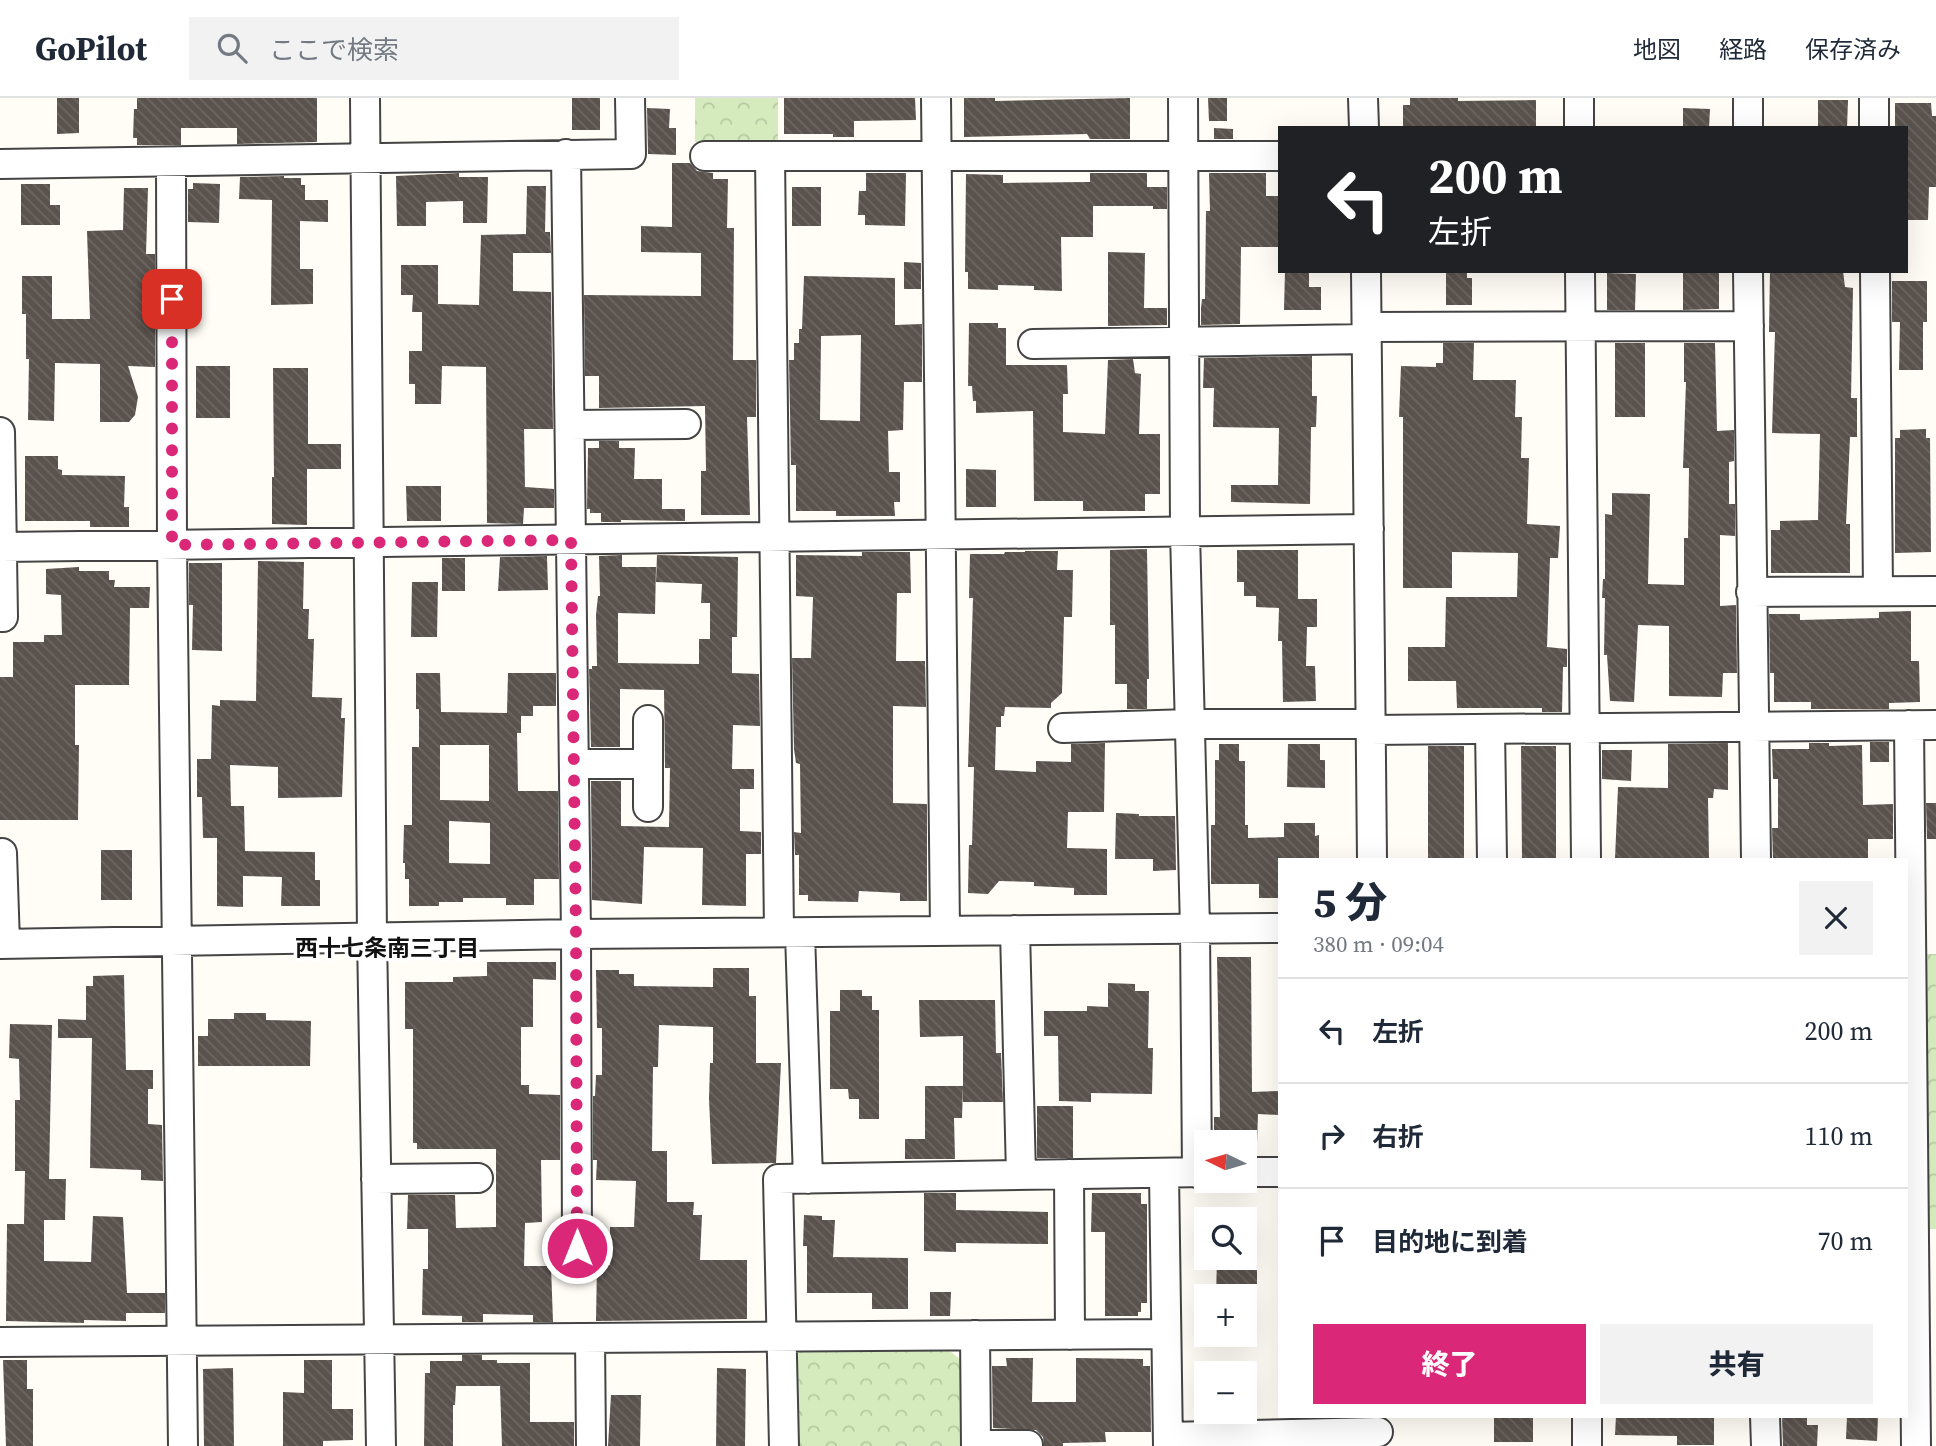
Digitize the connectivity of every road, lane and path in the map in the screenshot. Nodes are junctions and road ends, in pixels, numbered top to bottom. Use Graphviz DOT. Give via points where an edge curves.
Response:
graph roads {
  1 [pos="365,98"];
  2 [pos="631,98"];
  3 [pos="936,98"];
  4 [pos="1183,98"];
  5 [pos="1363,98"];
  6 [pos="1579,98"];
  7 [pos="1748,98"];
  8 [pos="1874,98"];
  9 [pos="1364,126"];
  10 [pos="1579,126"];
  11 [pos="1748,126"];
  12 [pos="1874,126"];
  13 [pos="566,154"];
  14 [pos="936,155"];
  15 [pos="705,156"];
  16 [pos="770,156"];
  17 [pos="1183,156"];
  18 [pos="1278,156"];
  19 [pos="366,158"];
  20 [pos="171,163"];
  21 [pos="0,164"];
  22 [pos="1366,273"];
  23 [pos="1580,273"];
  24 [pos="1748,273"];
  25 [pos="1875,273"];
  26 [pos="1749,326"];
  27 [pos="1581,327"];
  28 [pos="1367,333"];
  29 [pos="1184,340"];
  30 [pos="1033,344"];
  31 [pos="686,424"];
  32 [pos="570,425"];
  33 [pos="0,432"];
  34 [pos="1369,529"];
  35 [pos="1185,532"];
  36 [pos="942,535"];
  37 [pos="775,537"];
  38 [pos="571,540"];
  39 [pos="369,542"];
  40 [pos="172,545"];
  41 [pos="2,547"];
  42 [pos="1878,591"];
  43 [pos="1936,591"];
  44 [pos="1751,592"];
  45 [pos="0,617"];
  46 [pos="648,720"];
  47 [pos="1189,724"];
  48 [pos="1754,725"];
  49 [pos="1923,725"];
  50 [pos="1586,726"];
  51 [pos="1370,727"];
  52 [pos="1063,728"];
  53 [pos="1490,729"];
  54 [pos="574,764"];
  55 [pos="648,764"];
  56 [pos="648,807"];
  57 [pos="2,853"];
  58 [pos="1372,858"];
  59 [pos="1492,858"];
  60 [pos="1586,858"];
  61 [pos="1756,858"];
  62 [pos="1195,928"];
  63 [pos="1278,928"];
  64 [pos="1015,929"];
  65 [pos="945,930"];
  66 [pos="790,932"];
  67 [pos="576,934"];
  68 [pos="372,936"];
  69 [pos="177,939"];
  70 [pos="1924,940"];
  71 [pos="3,944"];
  72 [pos="1200,1130"];
  73 [pos="1278,1171"];
  74 [pos="1194,1172"];
  75 [pos="1257,1172"];
  76 [pos="1164,1173"];
  77 [pos="1069,1174"];
  78 [pos="1021,1175"];
  79 [pos="478,1178"];
  80 [pos="376,1179"];
  81 [pos="808,1179"];
  82 [pos="577,1248"];
  83 [pos="1919,1251"];
  84 [pos="1166,1334"];
  85 [pos="975,1335"];
  86 [pos="1070,1335"];
  87 [pos="782,1337"];
  88 [pos="590,1338"];
  89 [pos="379,1340"];
  90 [pos="181,1341"];
  91 [pos="0,1342"];
  92 [pos="1587,1418"];
  93 [pos="1765,1418"];
  94 [pos="1378,1431"];
  95 [pos="1168,1441"];
  96 [pos="183,1446"];
  97 [pos="380,1446"];
  98 [pos="591,1446"];
  99 [pos="784,1446"];
  100 [pos="976,1446"];
  101 [pos="1028,1446"];
  102 [pos="1587,1446"];
  103 [pos="1766,1446"];
  104 [pos="1916,1446"];
  1 -- 19 [label="street"];
  2 -- 13 [label="street" via="631,154"];
  3 -- 14 [label="street"];
  4 -- 17 [label="street"];
  5 -- 9 [label="street"];
  6 -- 10 [label="street"];
  7 -- 11 [label="street"];
  8 -- 12 [label="street"];
  13 -- 19 [label="street"];
  13 -- 32 [label="street"];
  14 -- 16 [label="street"];
  14 -- 17 [label="street"];
  14 -- 36 [label="street"];
  15 -- 16 [label="street"];
  16 -- 37 [label="street"];
  17 -- 18 [label="street"];
  17 -- 29 [label="street"];
  19 -- 20 [label="street"];
  19 -- 39 [label="street"];
  20 -- 21 [label="street"];
  20 -- 40 [label="street"];
  22 -- 28 [label="street"];
  23 -- 27 [label="street"];
  24 -- 26 [label="street"];
  25 -- 42 [label="street"];
  26 -- 27 [label="street"];
  26 -- 44 [label="street"];
  27 -- 28 [label="street"];
  27 -- 50 [label="street"];
  28 -- 29 [label="street"];
  28 -- 34 [label="street"];
  29 -- 30 [label="street"];
  29 -- 35 [label="street"];
  31 -- 32 [label="street"];
  32 -- 38 [label="street"];
  33 -- 41 [label="street"];
  34 -- 35 [label="street"];
  34 -- 51 [label="street"];
  35 -- 36 [label="street"];
  35 -- 47 [label="street"];
  36 -- 37 [label="street"];
  36 -- 65 [label="street"];
  37 -- 38 [label="street"];
  37 -- 66 [label="street"];
  38 -- 39 [label="street"];
  38 -- 54 [label="street"];
  39 -- 40 [label="street"];
  39 -- 68 [label="street"];
  40 -- 41 [label="street"];
  40 -- 69 [label="street"];
  41 -- 45 [label="street"];
  42 -- 43 [label="street"];
  42 -- 44 [label="street"];
  44 -- 48 [label="street"];
  46 -- 55 [label="street"];
  47 -- 51 [label="street"];
  47 -- 52 [label="street"];
  47 -- 62 [label="street"];
  48 -- 49 [label="street"];
  48 -- 50 [label="street"];
  48 -- 61 [label="street"];
  49 -- 70 [label="street"];
  50 -- 53 [label="street"];
  50 -- 60 [label="street"];
  51 -- 53 [label="street"];
  51 -- 58 [label="street"];
  53 -- 59 [label="street"];
  54 -- 55 [label="street"];
  54 -- 67 [label="street"];
  55 -- 56 [label="street"];
  57 -- 71 [label="street"];
  62 -- 63 [label="street"];
  62 -- 64 [label="street"];
  62 -- 72 [label="street"];
  64 -- 65 [label="street"];
  64 -- 78 [label="street"];
  65 -- 66 [label="street"];
  66 -- 67 [label="street"];
  66 -- 81 [label="street"];
  67 -- 68 [label="street"];
  67 -- 82 [label="street"];
  68 -- 69 [label="street"];
  68 -- 80 [label="street"];
  69 -- 71 [label="street"];
  69 -- 90 [label="street"];
  70 -- 83 [label="street"];
  73 -- 75 [label="street"];
  74 -- 76 [label="street"];
  76 -- 77 [label="street"];
  76 -- 84 [label="street"];
  77 -- 78 [label="street"];
  77 -- 86 [label="street"];
  78 -- 81 [label="street"];
  79 -- 80 [label="street"];
  80 -- 89 [label="street"];
  81 -- 87 [label="street" via="778,1179"];
  83 -- 104 [label="street"];
  84 -- 86 [label="street"];
  84 -- 95 [label="street"];
  85 -- 86 [label="street"];
  85 -- 87 [label="street"];
  85 -- 100 [label="street"];
  87 -- 88 [label="street"];
  87 -- 99 [label="street"];
  88 -- 89 [label="street"];
  88 -- 98 [label="street"];
  89 -- 90 [label="street"];
  89 -- 97 [label="street"];
  90 -- 91 [label="street"];
  90 -- 96 [label="street"];
  92 -- 102 [label="street"];
  93 -- 103 [label="street"];
  94 -- 95 [label="street"];
  100 -- 101 [label="street"];
}
